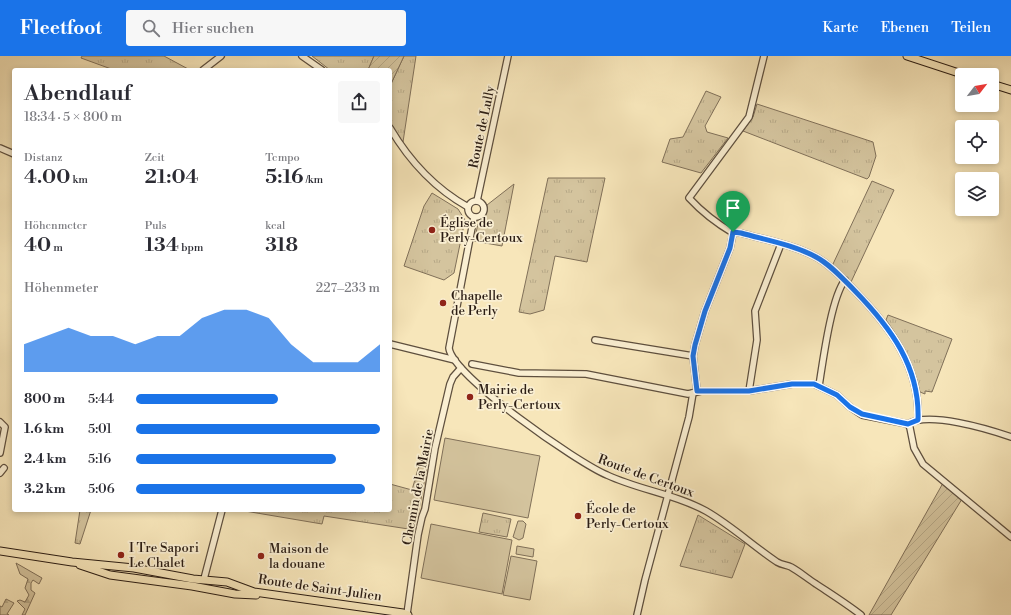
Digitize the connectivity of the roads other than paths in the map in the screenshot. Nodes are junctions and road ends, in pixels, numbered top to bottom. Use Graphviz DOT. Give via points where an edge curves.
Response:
graph roads {
  1 [pos="221,56"];
  2 [pos="302,56"];
  3 [pos="508,56"];
  4 [pos="764,56"];
  5 [pos="907,56"];
  6 [pos="308,58"];
  7 [pos="206,68"];
  8 [pos="320,68"];
  9 [pos="955,72"];
  10 [pos="999,86"];
  11 [pos="1011,90"];
  12 [pos="392,131"];
  13 [pos="0,148"];
  14 [pos="12,153"];
  15 [pos="477,202"];
  16 [pos="468,207"];
  17 [pos="474,217"];
  18 [pos="733,232"];
  19 [pos="781,244"];
  20 [pos="845,280"];
  21 [pos="595,340"];
  22 [pos="392,344"];
  23 [pos="693,356"];
  24 [pos="455,360"];
  25 [pos="472,364"];
  26 [pos="461,368"];
  27 [pos="819,386"];
  28 [pos="749,391"];
  29 [pos="695,392"];
  30 [pos="918,420"];
  31 [pos="0,422"];
  32 [pos="908,424"];
  33 [pos="1011,436"];
  34 [pos="0,453"];
  35 [pos="668,496"];
  36 [pos="221,512"];
  37 [pos="1011,537"];
  38 [pos="0,551"];
  39 [pos="100,568"];
  40 [pos="145,570"];
  41 [pos="204,579"];
  42 [pos="144,580"];
  43 [pos="193,582"];
  44 [pos="407,614"];
  45 [pos="390,615"];
  46 [pos="637,615"];
  47 [pos="861,615"];
  1 -- 7 [label="street"];
  2 -- 6 [label="street"];
  3 -- 15 [label="street, Route de Lully"];
  4 -- 18 [label="street" via="749,117 689,198 709,217"];
  5 -- 9 [label="main road"];
  6 -- 8 [label="street"];
  10 -- 11 [label="main road"];
  12 -- 16 [label="street" via="423,174 449,196"];
  13 -- 14 [label="street"];
  15 -- 16 [label="street" via="472,202"];
  15 -- 17 [label="street" via="483,211"];
  16 -- 17 [label="street"];
  17 -- 24 [label="street, Route de Certoux" via="449,345 450,353"];
  18 -- 19 [label="street"];
  18 -- 23 [label="street" via="730,248 705,311"];
  19 -- 20 [label="street" via="816,257"];
  19 -- 28 [label="street" via="755,311 757,340"];
  20 -- 27 [label="street" via="833,311"];
  20 -- 30 [label="street" via="892,332 910,366 917,392"];
  21 -- 23 [label="street"];
  22 -- 24 [label="street"];
  23 -- 29 [label="street"];
  24 -- 26 [label="street, Route de Certoux"];
  25 -- 29 [label="street" via="519,373 581,374 688,394"];
  26 -- 35 [label="street, Route de Certoux" via="516,415 587,466 615,479"];
  26 -- 44 [label="street, Chemin de la Mairie" via="452,381 435,448 418,535"];
  27 -- 28 [label="street" via="801,383"];
  27 -- 32 [label="street" via="837,395 862,414"];
  28 -- 29 [label="street"];
  29 -- 35 [label="street"];
  30 -- 32 [label="street"];
  30 -- 33 [label="street" via="946,421"];
  31 -- 34 [label="street" via="5,427"];
  32 -- 37 [label="street" via="914,448 924,464"];
  35 -- 46 [label="street"];
  35 -- 47 [label="street, Route de Certoux" via="693,504 711,514 778,563 793,568"];
  36 -- 41 [label="street"];
  38 -- 39 [label="main road"];
  39 -- 40 [label="main road, Route de Saint-Julien"];
  39 -- 42 [label="main road, Route de Saint-Julien" via="110,575"];
  40 -- 42 [label="main road"];
  40 -- 43 [label="main road, Route de Saint-Julien"];
  41 -- 43 [label="main road, Route de Saint-Julien"];
  41 -- 44 [label="main road, Route de Saint-Julien" via="227,582 254,592"];
  42 -- 43 [label="main road, Route de Saint-Julien" via="178,585"];
  43 -- 45 [label="main road, Route de Saint-Julien" via="235,594 344,606"];
}
